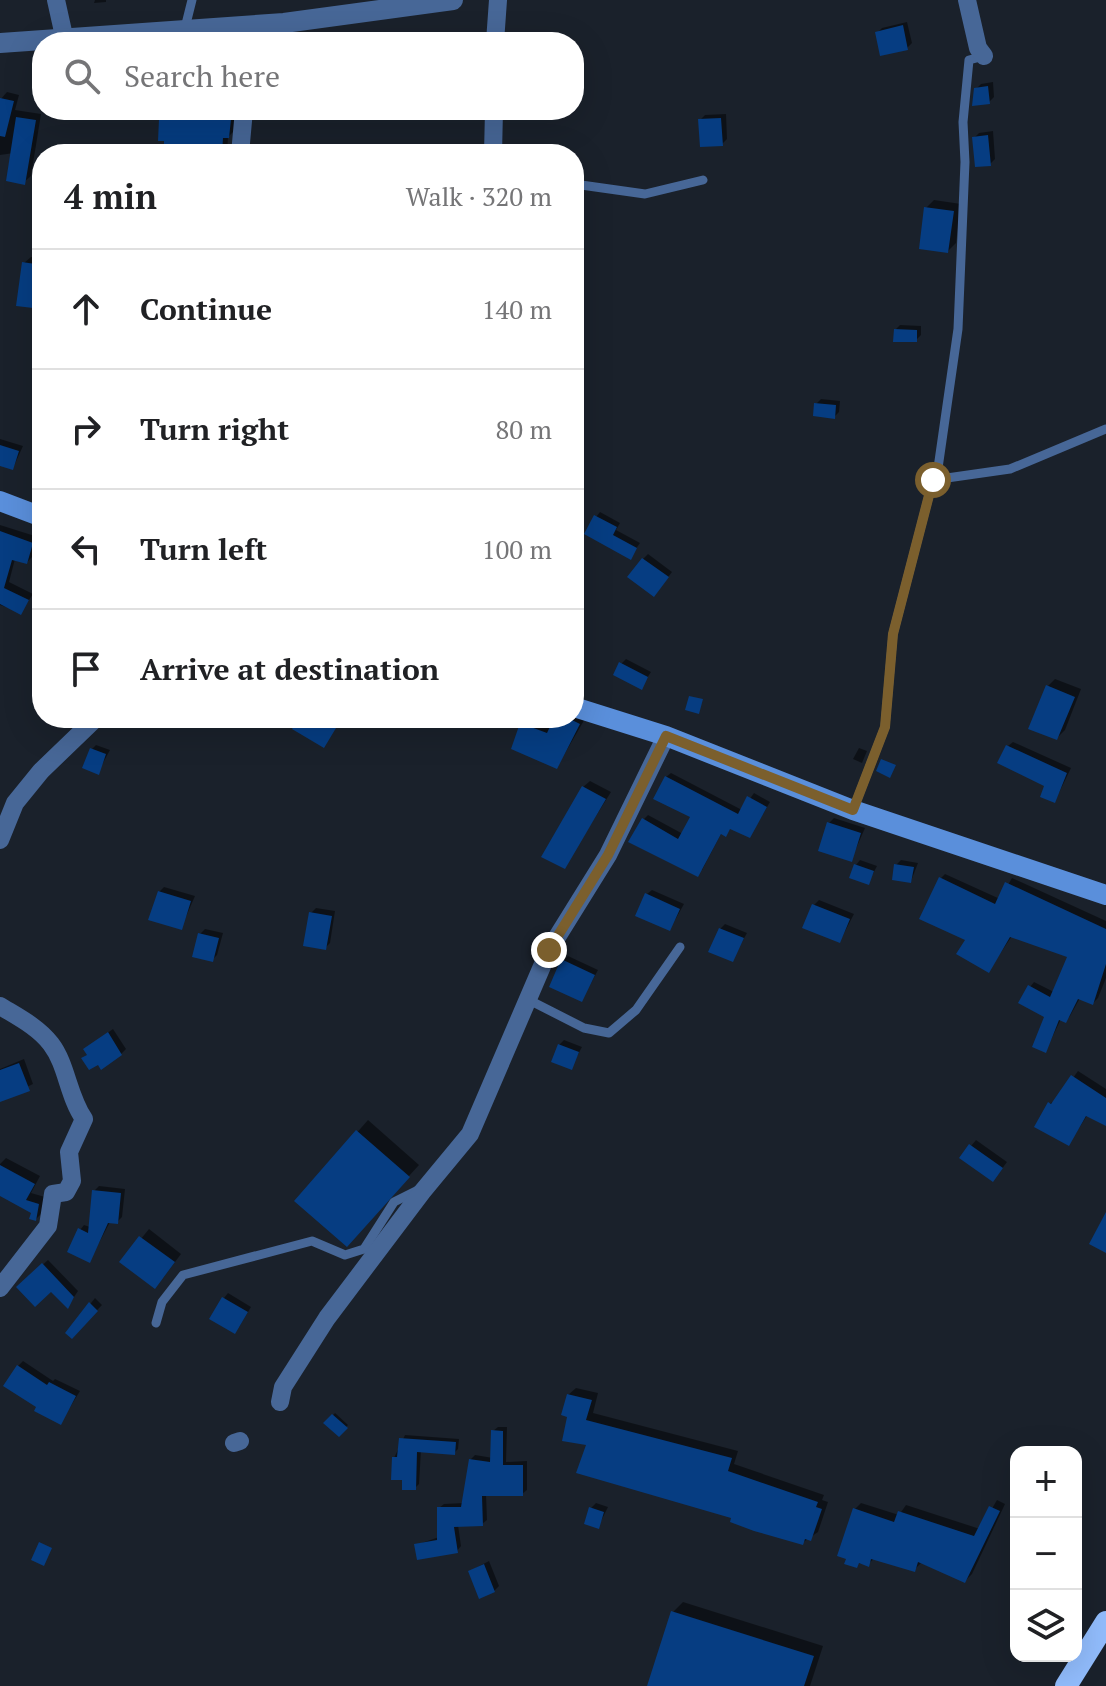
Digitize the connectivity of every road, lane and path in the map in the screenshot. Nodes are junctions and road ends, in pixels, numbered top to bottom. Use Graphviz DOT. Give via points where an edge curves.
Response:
graph roads {
  1 [pos="56,0"];
  2 [pos="192,0"];
  3 [pos="453,0"];
  4 [pos="498,0"];
  5 [pos="967,0"];
  6 [pos="185,28"];
  7 [pos="63,32"];
  8 [pos="124,32"];
  9 [pos="231,32"];
  10 [pos="247,32"];
  11 [pos="496,32"];
  12 [pos="32,40"];
  13 [pos="0,43"];
  14 [pos="984,56"];
  15 [pos="243,120"];
  16 [pos="494,120"];
  17 [pos="241,144"];
  18 [pos="493,144"];
  19 [pos="703,180"];
  20 [pos="584,185"];
  21 [pos="1106,429"];
  22 [pos="933,480"];
  23 [pos="0,501"];
  24 [pos="32,513"];
  25 [pos="584,710"];
  26 [pos="86,728"];
  27 [pos="666,736"];
  28 [pos="853,810"];
  29 [pos="0,840"];
  30 [pos="1106,895"];
  31 [pos="680,947"];
  32 [pos="529,1000"];
  33 [pos="0,1006"];
  34 [pos="428,1186"];
  35 [pos="0,1288"];
  36 [pos="156,1323"];
  37 [pos="280,1402"];
  38 [pos="1106,1622"];
  39 [pos="1066,1686"];
  1 -- 7 [label="street"];
  2 -- 6 [label="lane"];
  3 -- 10 [label="street"];
  4 -- 11 [label="street"];
  5 -- 14 [label="street"];
  6 -- 8 [label="street"];
  6 -- 9 [label="street"];
  12 -- 13 [label="street"];
  14 -- 22 [label="lane" via="969,60 958,329"];
  15 -- 17 [label="street"];
  16 -- 18 [label="street"];
  19 -- 20 [label="lane" via="645,194"];
  21 -- 22 [label="lane" via="1010,469"];
  22 -- 28 [label="lane" via="893,634 885,727"];
  23 -- 24 [label="main road"];
  25 -- 27 [label="main road"];
  26 -- 29 [label="street" via="15,803"];
  27 -- 28 [label="main road"];
  27 -- 32 [label="street" via="608,855 549,950"];
  28 -- 30 [label="main road"];
  31 -- 32 [label="lane" via="636,1010 609,1033 584,1028"];
  32 -- 34 [label="street" via="470,1134"];
  33 -- 35 [label="street" via="52,1044 84,1119 69,1152 72,1181 66,1192 53,1194 48,1226"];
  34 -- 36 [label="lane" via="394,1202 364,1249 345,1255 312,1241 183,1275 162,1302"];
  34 -- 37 [label="street" via="327,1318 283,1387"];
  38 -- 39 [label="highway"];
}
